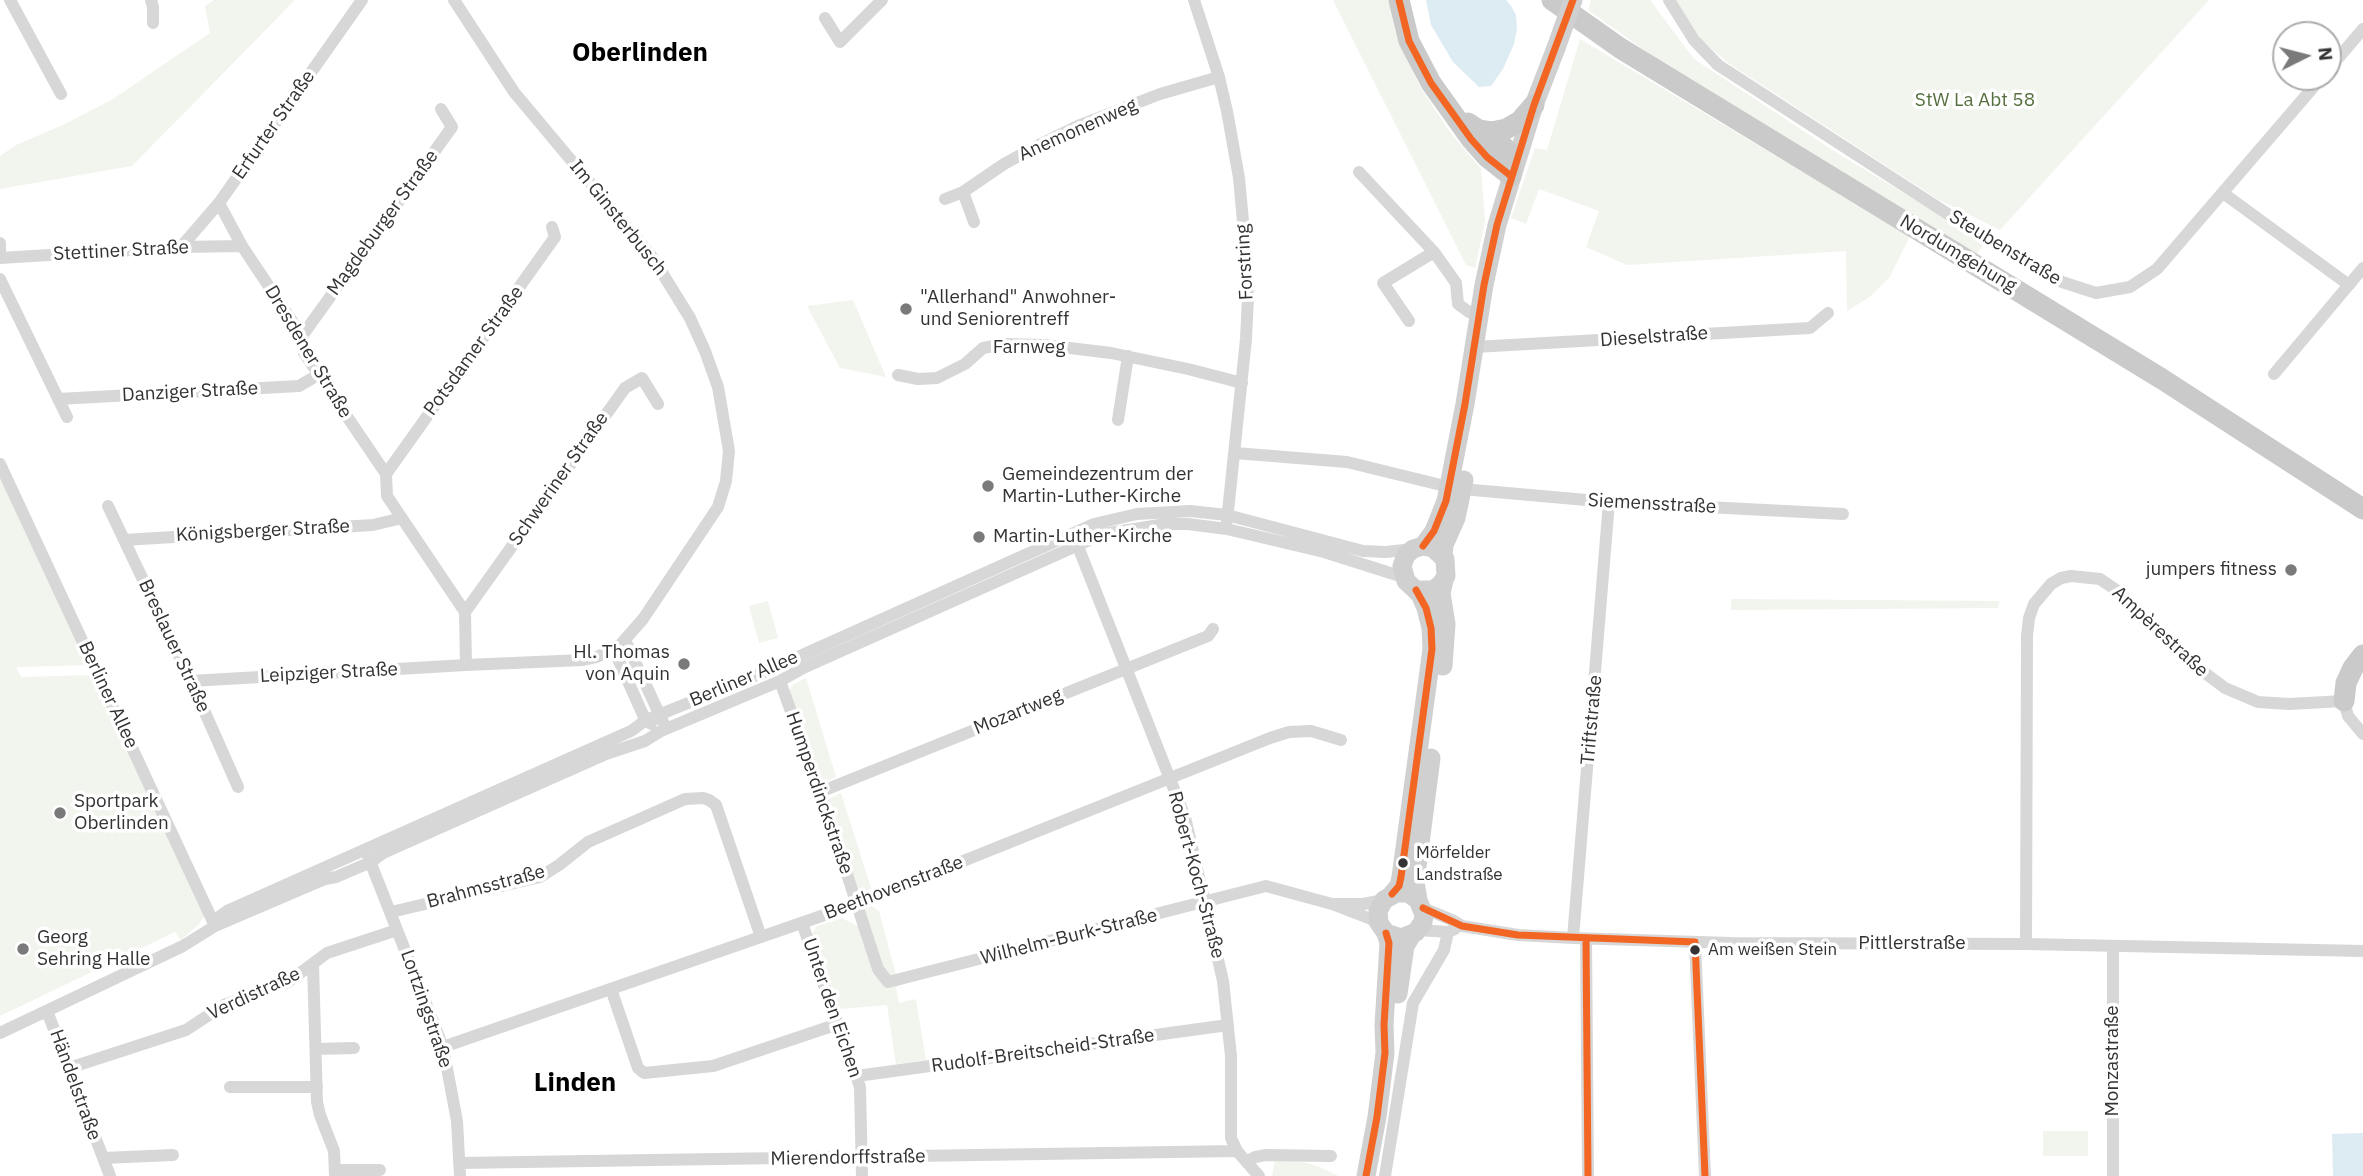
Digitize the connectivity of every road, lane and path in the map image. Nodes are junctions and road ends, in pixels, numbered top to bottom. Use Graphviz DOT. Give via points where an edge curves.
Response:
graph roads {
  1 [pos="10,0"];
  2 [pos="151,0"];
  3 [pos="362,0"];
  4 [pos="454,0"];
  5 [pos="882,0"];
  6 [pos="1194,0"];
  7 [pos="1552,0"];
  8 [pos="1573,0"];
  9 [pos="1669,0"];
  10 [pos="1401,6"];
  11 [pos="825,18"];
  12 [pos="153,23"];
  13 [pos="2363,29"];
  14 [pos="2342,54"];
  15 [pos="1219,77"];
  16 [pos="2310,91"];
  17 [pos="61,94"];
  18 [pos="1442,99"];
  19 [pos="1534,105"];
  20 [pos="441,109"];
  21 [pos="1476,129"];
  22 [pos="1359,172"];
  23 [pos="1511,176"];
  24 [pos="963,192"];
  25 [pos="2223,193"];
  26 [pos="945,199"];
  27 [pos="219,202"];
  28 [pos="974,222"];
  29 [pos="552,227"];
  30 [pos="242,246"];
  31 [pos="181,247"];
  32 [pos="0,251"];
  33 [pos="1434,253"];
  34 [pos="2363,268"];
  35 [pos="0,279"];
  36 [pos="2349,285"];
  37 [pos="1828,313"];
  38 [pos="1479,314"];
  39 [pos="1409,321"];
  40 [pos="302,336"];
  41 [pos="1475,347"];
  42 [pos="1128,356"];
  43 [pos="2274,374"];
  44 [pos="318,375"];
  45 [pos="898,375"];
  46 [pos="1242,383"];
  47 [pos="58,399"];
  48 [pos="658,404"];
  49 [pos="66,417"];
  50 [pos="1118,420"];
  51 [pos="1235,453"];
  52 [pos="0,464"];
  53 [pos="386,474"];
  54 [pos="1456,488"];
  55 [pos="1609,502"];
  56 [pos="108,506"];
  57 [pos="2363,509"];
  58 [pos="1843,514"];
  59 [pos="1227,515"];
  60 [pos="402,517"];
  61 [pos="1227,529"];
  62 [pos="1073,532"];
  63 [pos="1293,539"];
  64 [pos="124,540"];
  65 [pos="1078,546"];
  66 [pos="1418,548"];
  67 [pos="1443,556"];
  68 [pos="1444,580"];
  69 [pos="1410,584"];
  70 [pos="465,612"];
  71 [pos="1213,629"];
  72 [pos="625,640"];
  73 [pos="614,650"];
  74 [pos="2363,655"];
  75 [pos="466,666"];
  76 [pos="1126,668"];
  77 [pos="191,681"];
  78 [pos="780,681"];
  79 [pos="2344,701"];
  80 [pos="660,715"];
  81 [pos="646,720"];
  82 [pos="664,730"];
  83 [pos="2363,734"];
  84 [pos="1341,740"];
  85 [pos="1170,779"];
  86 [pos="238,787"];
  87 [pos="820,792"];
  88 [pos="365,849"];
  89 [pos="371,862"];
  90 [pos="1388,897"];
  91 [pos="1206,902"];
  92 [pos="856,904"];
  93 [pos="1332,904"];
  94 [pos="1420,904"];
  95 [pos="391,912"];
  96 [pos="802,923"];
  97 [pos="215,926"];
  98 [pos="1462,926"];
  99 [pos="397,930"];
  100 [pos="1384,930"];
  101 [pos="1448,932"];
  102 [pos="1415,933"];
  103 [pos="761,937"];
  104 [pos="1580,939"];
  105 [pos="1695,942"];
  106 [pos="2026,944"];
  107 [pos="2113,947"];
  108 [pos="2363,951"];
  109 [pos="313,964"];
  110 [pos="611,989"];
  111 [pos="47,1011"];
  112 [pos="838,1024"];
  113 [pos="1228,1025"];
  114 [pos="0,1033"];
  115 [pos="443,1047"];
  116 [pos="354,1048"];
  117 [pos="316,1049"];
  118 [pos="1385,1053"];
  119 [pos="69,1068"];
  120 [pos="857,1076"];
  121 [pos="230,1087"];
  122 [pos="317,1087"];
  123 [pos="1237,1151"];
  124 [pos="173,1155"];
  125 [pos="1331,1156"];
  126 [pos="862,1157"];
  127 [pos="103,1158"];
  128 [pos="1247,1161"];
  129 [pos="460,1169"];
  130 [pos="380,1170"];
  131 [pos="335,1173"];
  132 [pos="110,1176"];
  133 [pos="862,1176"];
  134 [pos="1259,1176"];
  135 [pos="1366,1176"];
  136 [pos="1385,1176"];
  137 [pos="1588,1176"];
  138 [pos="1705,1176"];
  139 [pos="2113,1176"];
  1 -- 17 [label="street"];
  2 -- 12 [label="street"];
  3 -- 27 [label="street, Erfurter Straße"];
  4 -- 72 [label="street, Im Ginsterbusch" via="514,92 653,258 690,318 718,387 729,451 723,495 712,519"];
  5 -- 11 [label="street" via="840,42"];
  6 -- 15 [label="street, Forstring"];
  7 -- 57 [label="main road, Nordumgehung" via="1619,48 2162,379"];
  8 -- 19 [label="main road, bridge"];
  9 -- 25 [label="street, Steubenstraße" via="1694,40 1718,65 1968,227 2074,288 2108,292 2140,282 2164,262"];
  10 -- 18 [label="main road" via="1414,53"];
  13 -- 14 [label="street"];
  15 -- 24 [label="street, Anemonenweg" via="1080,125 1004,164"];
  15 -- 46 [label="street, Forstring" via="1234,146 1245,243 1248,297"];
  16 -- 25 [label="street, Steubenstraße"];
  18 -- 21 [label="main road"];
  18 -- 23 [label="main road" via="1487,157"];
  19 -- 21 [label="main road" via="1506,129"];
  19 -- 23 [label="main road"];
  20 -- 40 [label="street, Magdeburger Straße" via="452,127"];
  21 -- 23 [label="main road" via="1510,154"];
  22 -- 33 [label="street"];
  23 -- 38 [label="main road"];
  24 -- 26 [label="street, Anemonenweg"];
  24 -- 28 [label="street"];
  25 -- 36 [label="street"];
  27 -- 30 [label="street, Dresdener Straße"];
  27 -- 31 [label="street, Erfurter Straße"];
  29 -- 53 [label="street, Potsdamer Straße" via="555,237"];
  30 -- 31 [label="street, Stettiner Straße"];
  30 -- 40 [label="street, Dresdener Straße"];
  31 -- 32 [label="street, Stettiner Straße"];
  33 -- 38 [label="street" via="1456,283 1458,304"];
  33 -- 39 [label="street" via="1383,283"];
  34 -- 36 [label="street"];
  35 -- 47 [label="street"];
  36 -- 43 [label="street"];
  37 -- 41 [label="street, Dieselstraße" via="1810,328"];
  38 -- 41 [label="main road"];
  40 -- 44 [label="street, Dresdener Straße" via="304,353"];
  41 -- 54 [label="main road" via="1454,467"];
  41 -- 54 [label="main road" via="1470,440"];
  42 -- 45 [label="street, Farnweg" via="1045,345 991,345 945,375 918,379"];
  42 -- 46 [label="street, Farnweg"];
  42 -- 50 [label="street"];
  44 -- 47 [label="street, Danziger Straße" via="299,386"];
  44 -- 53 [label="street, Dresdener Straße"];
  46 -- 51 [label="street, Forstring"];
  47 -- 49 [label="street"];
  48 -- 70 [label="street, Schweriner Straße" via="642,378 625,388"];
  51 -- 54 [label="street, Siemensstraße" via="1347,462"];
  51 -- 59 [label="street, Forstring"];
  52 -- 97 [label="street, Berliner Allee"];
  53 -- 60 [label="street, Dresdener Straße" via="387,496"];
  54 -- 55 [label="street, Siemensstraße"];
  54 -- 66 [label="main road"];
  54 -- 67 [label="main road" via="1456,518"];
  55 -- 58 [label="street, Siemensstraße"];
  55 -- 104 [label="street, Triftstraße"];
  56 -- 64 [label="street, Breslauer Straße"];
  59 -- 61 [label="street, Forstring"];
  59 -- 62 [label="street, Berliner Allee" via="1156,511 1114,518"];
  59 -- 63 [label="street, Berliner Allee"];
  60 -- 64 [label="street, Königsberger Straße" via="373,525"];
  60 -- 70 [label="street, Dresdener Straße"];
  61 -- 63 [label="street, Berliner Allee"];
  61 -- 65 [label="street, Berliner Allee" via="1166,524 1111,532"];
  62 -- 65 [label="street, Robert-Koch-Straße"];
  62 -- 80 [label="street, Berliner Allee"];
  63 -- 66 [label="street, Berliner Allee" via="1363,551"];
  63 -- 69 [label="street, Berliner Allee"];
  64 -- 77 [label="street, Breslauer Straße"];
  65 -- 76 [label="street, Robert-Koch-Straße"];
  65 -- 78 [label="street, Berliner Allee"];
  66 -- 67 [label="main road" via="1433,548"];
  66 -- 69 [label="main road" via="1404,560"];
  67 -- 68 [label="main road"];
  68 -- 69 [label="main road" via="1431,591"];
  68 -- 94 [label="main road" via="1445,647 1415,883"];
  69 -- 90 [label="main road" via="1429,618 1432,649 1401,877"];
  70 -- 75 [label="street"];
  71 -- 76 [label="street, Mozartweg" via="1208,636"];
  72 -- 73 [label="street, Im Ginsterbusch"];
  72 -- 80 [label="street"];
  73 -- 75 [label="street" via="583,660"];
  73 -- 81 [label="street"];
  74 -- 79 [label="main road" via="2346,683"];
  75 -- 77 [label="street, Leipziger Straße"];
  76 -- 85 [label="street, Robert-Koch-Straße"];
  76 -- 87 [label="street, Mozartweg"];
  77 -- 86 [label="street, Breslauer Straße"];
  78 -- 82 [label="street, Berliner Allee"];
  78 -- 87 [label="street, Humperdinckstraße"];
  79 -- 83 [label="street" via="2348,716"];
  79 -- 106 [label="street, Ampèrestraße" via="2289,704 2245,699 2201,670 2100,579 2081,575 2051,584 2034,604 2027,636"];
  80 -- 81 [label="street, Berliner Allee"];
  80 -- 82 [label="street"];
  81 -- 82 [label="street"];
  81 -- 88 [label="street, Berliner Allee" via="631,731"];
  82 -- 89 [label="street, Berliner Allee"];
  84 -- 85 [label="street, Beethovenstraße" via="1311,731 1289,732"];
  85 -- 91 [label="street, Robert-Koch-Straße" via="1185,817"];
  85 -- 92 [label="street, Beethovenstraße"];
  87 -- 92 [label="street, Humperdinckstraße"];
  88 -- 89 [label="street, Lortzingstraße"];
  88 -- 97 [label="street, Berliner Allee" via="224,912"];
  89 -- 95 [label="street, Lortzingstraße"];
  89 -- 97 [label="street, Berliner Allee"];
  90 -- 93 [label="street, Wilhelm-Burk-Straße" via="1363,904"];
  90 -- 94 [label="main road" via="1404,892"];
  90 -- 100 [label="main road" via="1378,911"];
  91 -- 92 [label="street, Wilhelm-Burk-Straße" via="888,982 878,970"];
  91 -- 93 [label="street, Wilhelm-Burk-Straße" via="1270,886"];
  91 -- 113 [label="street, Robert-Koch-Straße" via="1219,954"];
  92 -- 96 [label="street, Beethovenstraße"];
  93 -- 100 [label="street, Wilhelm-Burk-Straße" via="1371,919"];
  94 -- 98 [label="street, Pittlerstraße"];
  94 -- 102 [label="main road" via="1423,922"];
  95 -- 99 [label="street, Lortzingstraße"];
  95 -- 103 [label="street, Brahmsstraße" via="540,877 588,842 685,799 703,798 716,806"];
  96 -- 103 [label="street, Beethovenstraße"];
  96 -- 112 [label="street, Unter den Eichen"];
  97 -- 111 [label="street, Berliner Allee"];
  98 -- 101 [label="street"];
  98 -- 104 [label="street, Pittlerstraße"];
  99 -- 109 [label="street, Verdistraße" via="334,950"];
  99 -- 115 [label="street, Lortzingstraße"];
  100 -- 102 [label="main road" via="1396,938"];
  100 -- 118 [label="main road" via="1389,954"];
  101 -- 102 [label="street"];
  101 -- 136 [label="street" via="1444,950 1411,1011"];
  102 -- 118 [label="main road" via="1405,946"];
  103 -- 110 [label="street, Beethovenstraße"];
  104 -- 105 [label="street, Pittlerstraße"];
  104 -- 137 [label="street, Triftstraße"];
  105 -- 106 [label="street, Pittlerstraße"];
  105 -- 138 [label="street"];
  106 -- 107 [label="street, Pittlerstraße"];
  107 -- 108 [label="street, Pittlerstraße"];
  107 -- 139 [label="street, Monzastraße"];
  109 -- 117 [label="street"];
  109 -- 119 [label="street, Verdistraße" via="288,982 218,1008 186,1030"];
  110 -- 112 [label="street" via="638,1068 644,1073 713,1066"];
  110 -- 115 [label="street, Beethovenstraße"];
  111 -- 114 [label="street, Berliner Allee"];
  111 -- 119 [label="street, Händelstraße"];
  112 -- 120 [label="street, Unter den Eichen"];
  113 -- 120 [label="street, Rudolf-Breitscheid-Straße"];
  113 -- 123 [label="street, Robert-Koch-Straße" via="1230,1128"];
  115 -- 129 [label="street, Lortzingstraße"];
  116 -- 117 [label="street"];
  117 -- 122 [label="street"];
  118 -- 135 [label="main road"];
  119 -- 127 [label="street, Händelstraße"];
  120 -- 126 [label="street, Unter den Eichen"];
  121 -- 122 [label="street"];
  122 -- 131 [label="street" via="318,1108 333,1146"];
  123 -- 126 [label="street, Mierendorffstraße"];
  123 -- 128 [label="street"];
  124 -- 127 [label="street, Händelstraße"];
  125 -- 128 [label="street" via="1266,1155"];
  126 -- 129 [label="street, Mierendorffstraße"];
  126 -- 133 [label="street, Unter den Eichen"];
  127 -- 132 [label="street, Händelstraße"];
  128 -- 134 [label="street"];
  130 -- 131 [label="street"];
}
